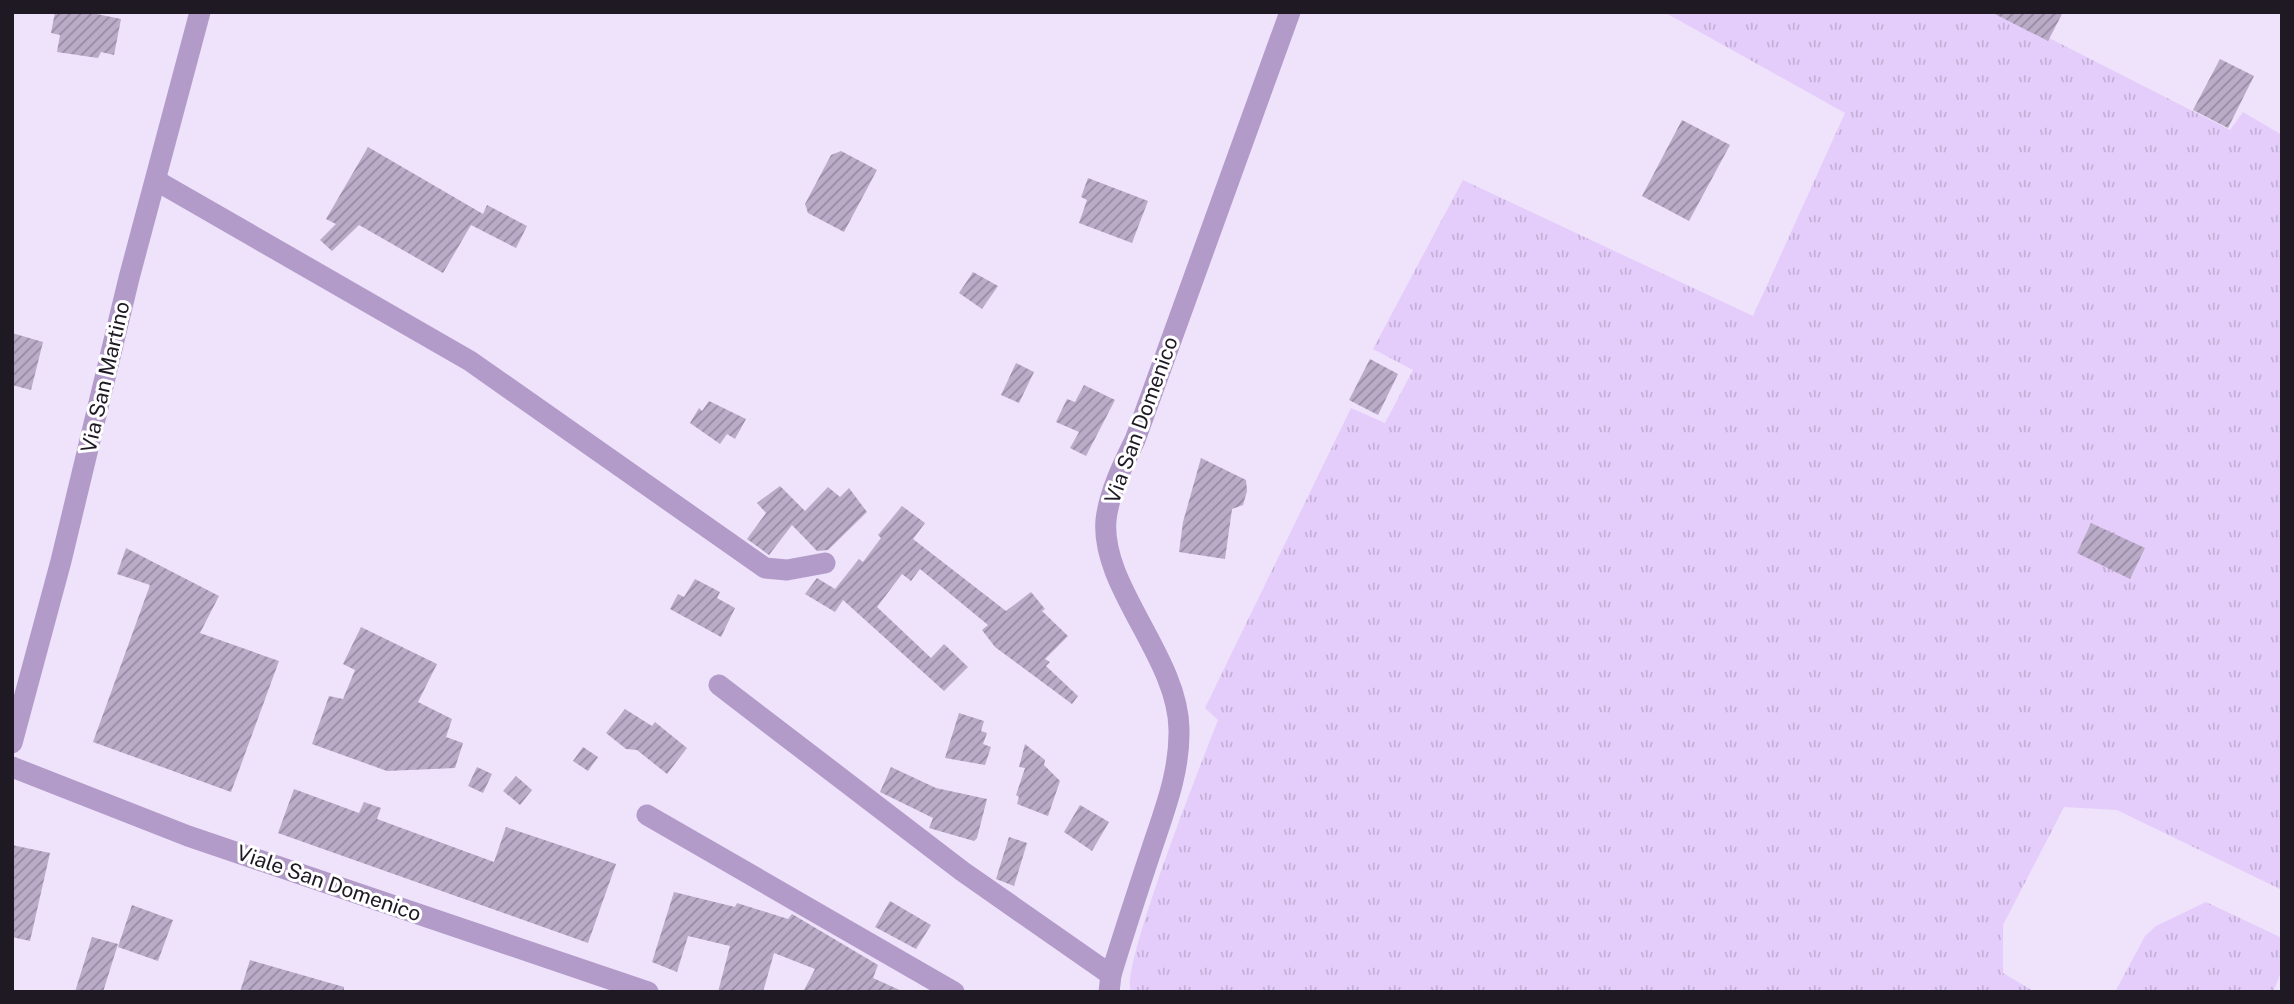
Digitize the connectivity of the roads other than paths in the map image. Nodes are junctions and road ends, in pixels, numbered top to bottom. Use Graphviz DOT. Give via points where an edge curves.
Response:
graph roads {
  1 [pos="200,12"];
  2 [pos="1290,12"];
  3 [pos="157,181"];
  4 [pos="825,563"];
  5 [pos="719,685"];
  6 [pos="12,743"];
  7 [pos="12,767"];
  8 [pos="647,815"];
  9 [pos="1110,983"];
  10 [pos="648,992"];
  11 [pos="954,992"];
  1 -- 3 [label="street, Via San Martino"];
  2 -- 9 [label="street, Via San Domenico" via="1106,520 1117,574 1172,689 1179,727 1178,764"];
  3 -- 4 [label="street" via="470,361 765,568 787,570"];
  3 -- 6 [label="street, Via San Martino"];
  5 -- 9 [label="street"];
  7 -- 10 [label="street, Viale San Domenico" via="188,835"];
  8 -- 11 [label="street"];
}
